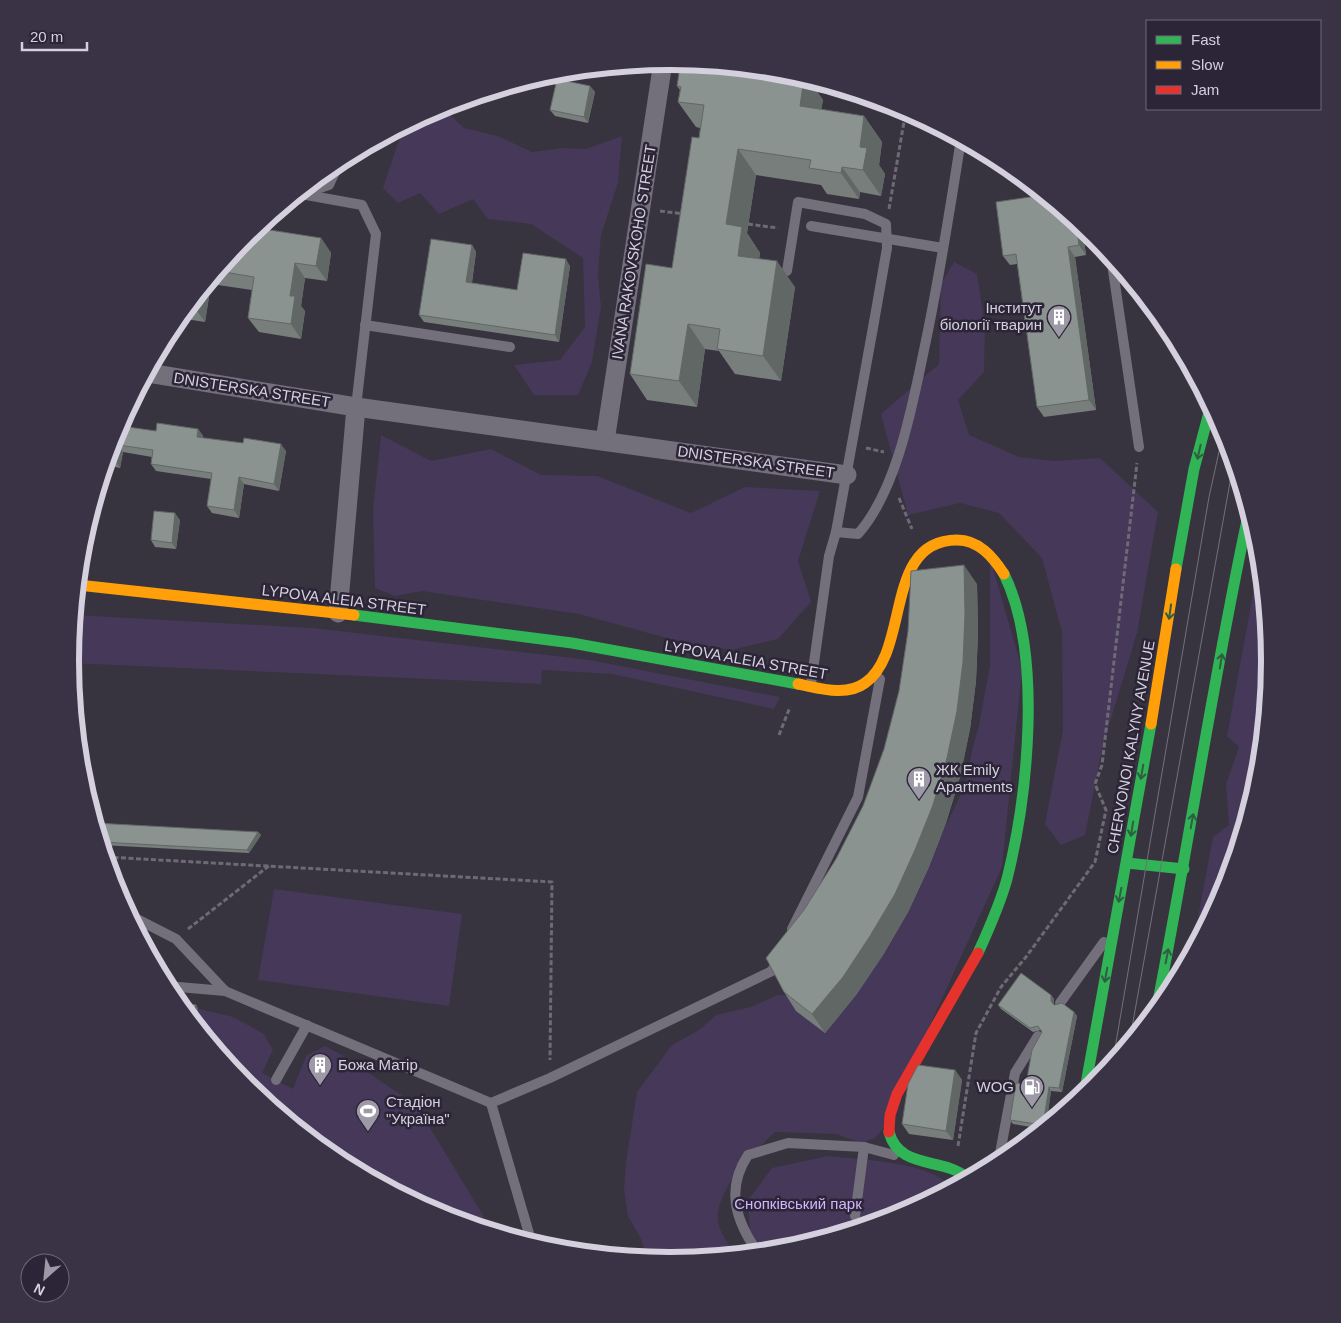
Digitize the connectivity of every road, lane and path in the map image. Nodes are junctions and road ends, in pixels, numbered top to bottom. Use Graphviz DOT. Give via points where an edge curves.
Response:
graph roads {
  1 [pos="662,70"];
  2 [pos="806,86"];
  3 [pos="810,87"];
  4 [pos="905,118"];
  5 [pos="960,146"];
  6 [pos="333,176"];
  7 [pos="313,190"];
  8 [pos="306,195"];
  9 [pos="640,208"];
  10 [pos="693,215"];
  11 [pos="748,224"];
  12 [pos="886,224"];
  13 [pos="811,226"];
  14 [pos="793,231"];
  15 [pos="943,248"];
  16 [pos="1114,270"];
  17 [pos="787,271"];
  18 [pos="365,325"];
  19 [pos="510,347"];
  20 [pos="154,373"];
  21 [pos="356,407"];
  22 [pos="1208,415"];
  23 [pos="605,441"];
  24 [pos="852,445"];
  25 [pos="1139,447"];
  26 [pos="897,454"];
  27 [pos="846,474"];
  28 [pos="890,476"];
  29 [pos="1246,525"];
  30 [pos="836,532"];
  31 [pos="915,536"];
  32 [pos="84,586"];
  33 [pos="338,613"];
  34 [pos="883,662"];
  35 [pos="810,688"];
  36 [pos="112,857"];
  37 [pos="1126,863"];
  38 [pos="270,865"];
  39 [pos="1184,869"];
  40 [pos="139,920"];
  41 [pos="1114,927"];
  42 [pos="176,939"];
  43 [pos="177,987"];
  44 [pos="225,991"];
  45 [pos="1161,991"];
  46 [pos="1060,1003"];
  47 [pos="307,1024"];
  48 [pos="1038,1036"];
  49 [pos="550,1078"];
  50 [pos="276,1080"];
  51 [pos="1086,1083"];
  52 [pos="491,1103"];
  53 [pos="864,1147"];
  54 [pos="1000,1152"];
  55 [pos="909,1159"];
  56 [pos="950,1168"];
  57 [pos="963,1175"];
  58 [pos="855,1216"];
  59 [pos="530,1236"];
  60 [pos="754,1247"];
  1 -- 9 [label="street, IVANA RAKOVSKOHO STREET"];
  2 -- 3 [label="path"];
  4 -- 12 [label="path"];
  5 -- 15 [label="lane"];
  6 -- 7 [label="lane" via="329,185"];
  8 -- 18 [label="lane" via="362,205 376,234"];
  9 -- 10 [label="path"];
  9 -- 23 [label="street, IVANA RAKOVSKOHO STREET"];
  11 -- 14 [label="path"];
  12 -- 14 [label="lane, bridge" via="865,214 798,202"];
  12 -- 24 [label="lane, bridge" via="887,248"];
  13 -- 15 [label="lane"];
  14 -- 17 [label="lane, bridge"];
  15 -- 26 [label="lane" via="911,411"];
  16 -- 25 [label="lane"];
  18 -- 19 [label="lane"];
  18 -- 21 [label="lane"];
  20 -- 21 [label="street, DNISTERSKA STREET"];
  21 -- 23 [label="street, DNISTERSKA STREET"];
  21 -- 33 [label="street"];
  22 -- 37 [label="street, CHERVONOI KALYNY AVENUE, one-way" via="1176,564"];
  23 -- 27 [label="street, DNISTERSKA STREET"];
  24 -- 26 [label="path"];
  24 -- 27 [label="lane"];
  25 -- 56 [label="path" via="1102,765 1095,784 1106,810 1095,862 1026,958 1001,987 976,1033 958,1152"];
  26 -- 28 [label="lane"];
  27 -- 30 [label="lane, DNISTERSKA STREET"];
  28 -- 30 [label="lane" via="872,518 858,534"];
  28 -- 31 [label="path"];
  39 -- 29 [label="street, one-way"];
  30 -- 35 [label="lane, DNISTERSKA STREET" via="829,556"];
  32 -- 33 [label="street, LYPOVA ALEIA STREET"];
  33 -- 35 [label="street, LYPOVA ALEIA STREET" via="572,643"];
  34 -- 35 [label="street, LYPOVA ALEIA STREET" via="866,682 856,687 838,691"];
  34 -- 49 [label="lane" via="858,797 772,971"];
  34 -- 55 [label="street, LYPOVA ALEIA STREET" via="908,577 920,554 936,542 951,540 969,541 993,557 1007,578 1017,607 1024,651 1027,723 1021,798 1007,877 996,912 976,957 890,1110 887,1128 891,1141"];
  36 -- 38 [label="path"];
  37 -- 39 [label="street"];
  37 -- 41 [label="street, CHERVONOI KALYNY AVENUE, one-way"];
  38 -- 42 [label="path"];
  38 -- 49 [label="path" via="552,882"];
  45 -- 39 [label="street, one-way"];
  40 -- 42 [label="lane"];
  41 -- 46 [label="lane"];
  41 -- 51 [label="street, CHERVONOI KALYNY AVENUE, one-way"];
  42 -- 44 [label="lane"];
  43 -- 44 [label="lane"];
  44 -- 47 [label="lane"];
  47 -- 50 [label="lane"];
  47 -- 52 [label="lane"];
  48 -- 54 [label="lane" via="1015,1073"];
  49 -- 52 [label="lane"];
  52 -- 59 [label="lane"];
  53 -- 55 [label="lane"];
  53 -- 58 [label="lane"];
  53 -- 60 [label="lane" via="788,1143 748,1155 740,1168 735,1206"];
  55 -- 56 [label="street"];
  56 -- 57 [label="street"];
}
